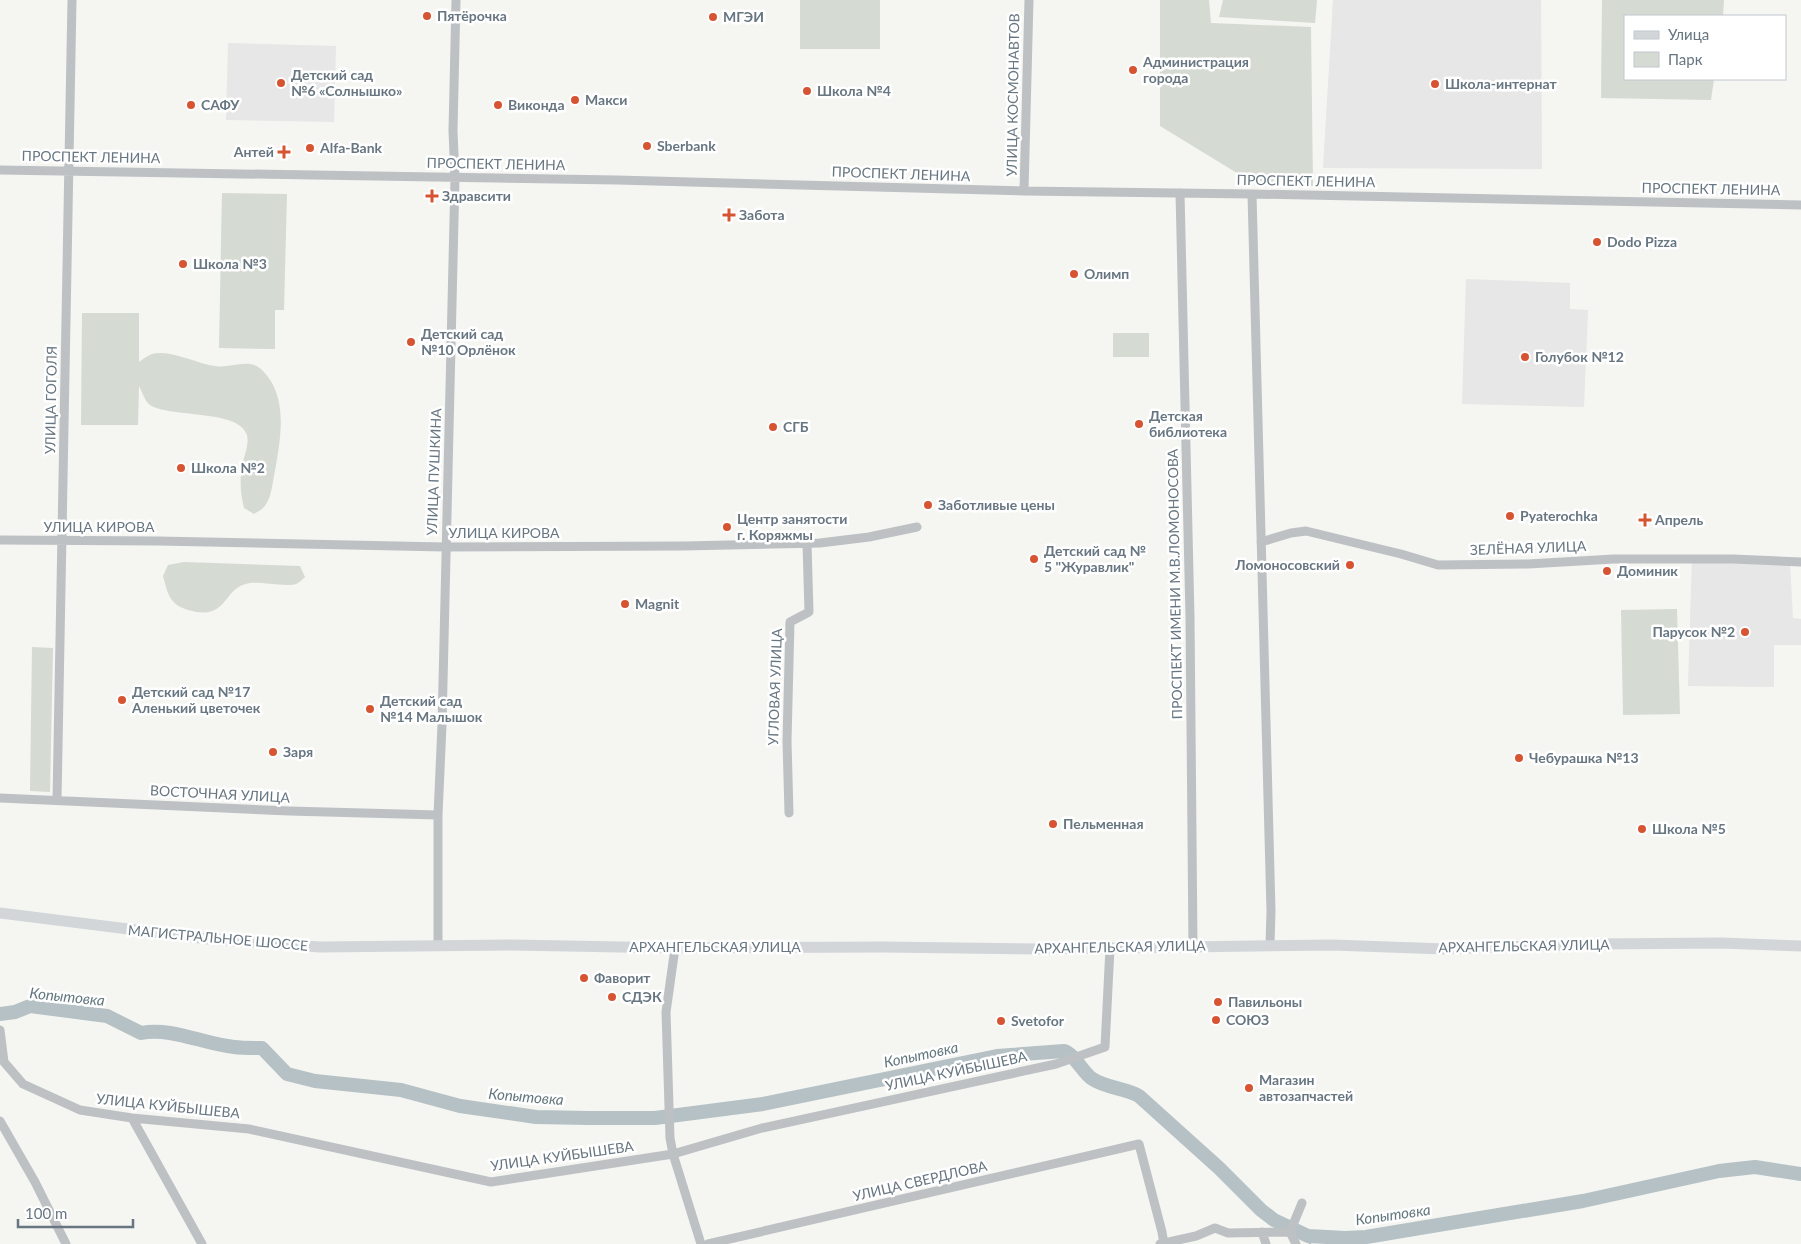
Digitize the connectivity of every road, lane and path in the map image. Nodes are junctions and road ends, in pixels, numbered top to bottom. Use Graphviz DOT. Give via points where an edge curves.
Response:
graph roads {
  1 [pos="72,0"];
  2 [pos="456,0"];
  3 [pos="1029,0"];
  4 [pos="0,170"];
  5 [pos="70,171"];
  6 [pos="455,178"];
  7 [pos="1024,191"];
  8 [pos="1180,193"];
  9 [pos="1252,194"];
  10 [pos="1801,205"];
  11 [pos="916,527"];
  12 [pos="0,540"];
  13 [pos="61,541"];
  14 [pos="1261,542"];
  15 [pos="807,544"];
  16 [pos="445,547"];
  17 [pos="1801,562"];
  18 [pos="0,798"];
  19 [pos="57,800"];
  20 [pos="789,813"];
  21 [pos="438,815"];
  22 [pos="1,911"];
  23 [pos="438,945"];
  24 [pos="1270,945"];
  25 [pos="1193,946"];
  26 [pos="1801,946"];
  27 [pos="675,948"];
  28 [pos="1110,948"];
  29 [pos="0,1030"];
  30 [pos="0,1034"];
  31 [pos="2,1065"];
  32 [pos="132,1118"];
  33 [pos="0,1120"];
  34 [pos="674,1154"];
  35 [pos="1302,1204"];
  36 [pos="1263,1232"];
  37 [pos="1290,1232"];
  38 [pos="66,1244"];
  39 [pos="202,1244"];
  40 [pos="701,1244"];
  41 [pos="708,1244"];
  42 [pos="1162,1244"];
  43 [pos="1266,1244"];
  44 [pos="1296,1244"];
  1 -- 5 [label="street, УЛИЦА ГОГОЛЯ"];
  2 -- 6 [label="street, УЛИЦА ПУШКИНА"];
  3 -- 7 [label="street, УЛИЦА КОСМОНАВТОВ"];
  4 -- 5 [label="street, ПРОСПЕКТ ЛЕНИНА"];
  5 -- 6 [label="street, ПРОСПЕКТ ЛЕНИНА"];
  5 -- 13 [label="street, УЛИЦА ГОГОЛЯ"];
  6 -- 7 [label="street, ПРОСПЕКТ ЛЕНИНА"];
  6 -- 16 [label="street, УЛИЦА ПУШКИНА"];
  7 -- 8 [label="street, ПРОСПЕКТ ЛЕНИНА"];
  8 -- 9 [label="street, ПРОСПЕКТ ЛЕНИНА"];
  8 -- 25 [label="street, ПРОСПЕКТ ИМЕНИ М.В.ЛОМОНОСОВА" via="1190,616"];
  9 -- 10 [label="street, ПРОСПЕКТ ЛЕНИНА"];
  9 -- 14 [label="street"];
  11 -- 15 [label="street, УЛИЦА КИРОВА" via="869,538"];
  12 -- 13 [label="street, УЛИЦА КИРОВА"];
  13 -- 16 [label="street, УЛИЦА КИРОВА"];
  13 -- 19 [label="street, УЛИЦА ГОГОЛЯ"];
  14 -- 17 [label="street, ЗЕЛЁНАЯ УЛИЦА" via="1306,531 1438,565 1614,559"];
  14 -- 24 [label="street"];
  15 -- 16 [label="street, УЛИЦА КИРОВА"];
  15 -- 20 [label="street, УГЛОВАЯ УЛИЦА" via="809,612 790,622 786,741"];
  16 -- 21 [label="street, УЛИЦА ПУШКИНА"];
  18 -- 19 [label="street, ВОСТОЧНАЯ УЛИЦА"];
  19 -- 21 [label="street, ВОСТОЧНАЯ УЛИЦА"];
  21 -- 23 [label="street, УЛИЦА ПУШКИНА"];
  22 -- 23 [label="main road, МАГИСТРАЛЬНОЕ ШОССЕ" via="150,933 278,945 364,948"];
  23 -- 27 [label="main road, АРХАНГЕЛЬСКАЯ УЛИЦА"];
  24 -- 25 [label="main road, АРХАНГЕЛЬСКАЯ УЛИЦА"];
  24 -- 26 [label="main road, АРХАНГЕЛЬСКАЯ УЛИЦА" via="1445,949 1595,944"];
  25 -- 28 [label="main road, АРХАНГЕЛЬСКАЯ УЛИЦА"];
  27 -- 28 [label="main road, АРХАНГЕЛЬСКАЯ УЛИЦА"];
  27 -- 34 [label="street" via="666,1012 668,1109"];
  28 -- 34 [label="street, УЛИЦА КУЙБЫШЕВА" via="1105,1047 1056,1064 762,1128"];
  29 -- 30 [label="street, УЛИЦА КУЙБЫШЕВА"];
  30 -- 31 [label="street, УЛИЦА КУЙБЫШЕВА"];
  31 -- 32 [label="street, УЛИЦА КУЙБЫШЕВА" via="23,1084 80,1110"];
  32 -- 34 [label="street, УЛИЦА КУЙБЫШЕВА" via="250,1129 491,1182"];
  32 -- 39 [label="street"];
  33 -- 38 [label="street"];
  34 -- 40 [label="street"];
  35 -- 37 [label="street"];
  36 -- 37 [label="street"];
  36 -- 42 [label="street" via="1228,1233 1215,1228"];
  36 -- 43 [label="street"];
  37 -- 44 [label="street"];
  41 -- 42 [label="street, УЛИЦА СВЕРДЛОВА" via="1139,1144 1162,1232"];
}
